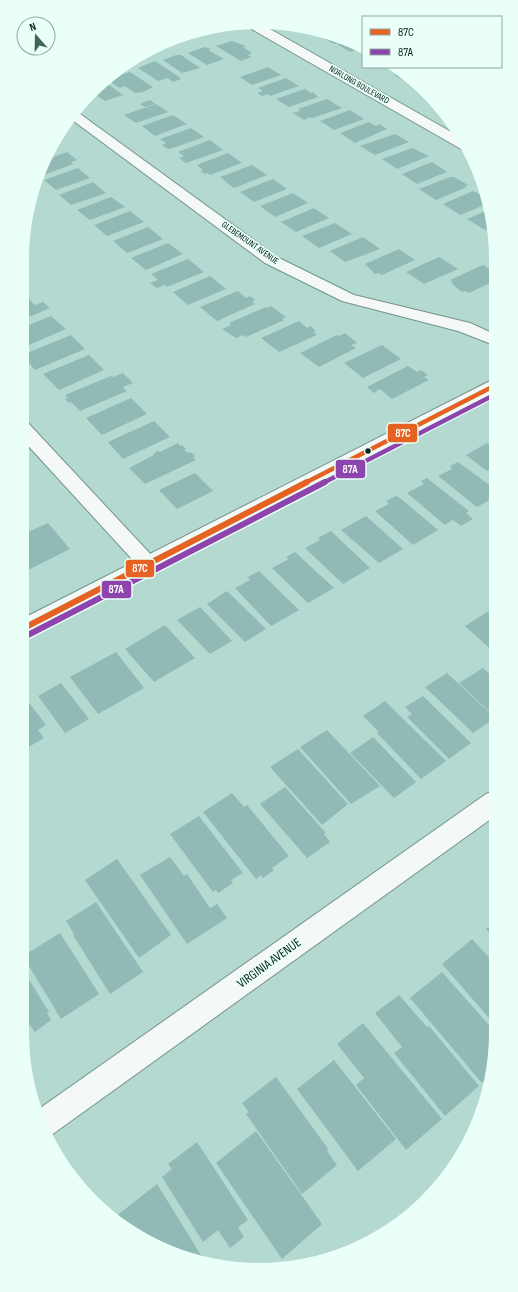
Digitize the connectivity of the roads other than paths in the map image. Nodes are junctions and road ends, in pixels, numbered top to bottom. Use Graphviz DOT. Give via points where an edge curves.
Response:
graph roads {
  1 [pos="261,29"];
  2 [pos="78,118"];
  3 [pos="456,140"];
  4 [pos="489,338"];
  5 [pos="489,389"];
  6 [pos="29,436"];
  7 [pos="148,564"];
  8 [pos="29,625"];
  9 [pos="489,806"];
  10 [pos="47,1121"];
  1 -- 3 [label="street, NORLONG BOULEVARD"];
  2 -- 4 [label="street, GLEBEMOUNT AVENUE" via="271,260 348,298 464,327"];
  5 -- 7 [label="street"];
  6 -- 7 [label="street"];
  7 -- 8 [label="street"];
  9 -- 10 [label="street, VIRGINIA AVENUE"];
}
